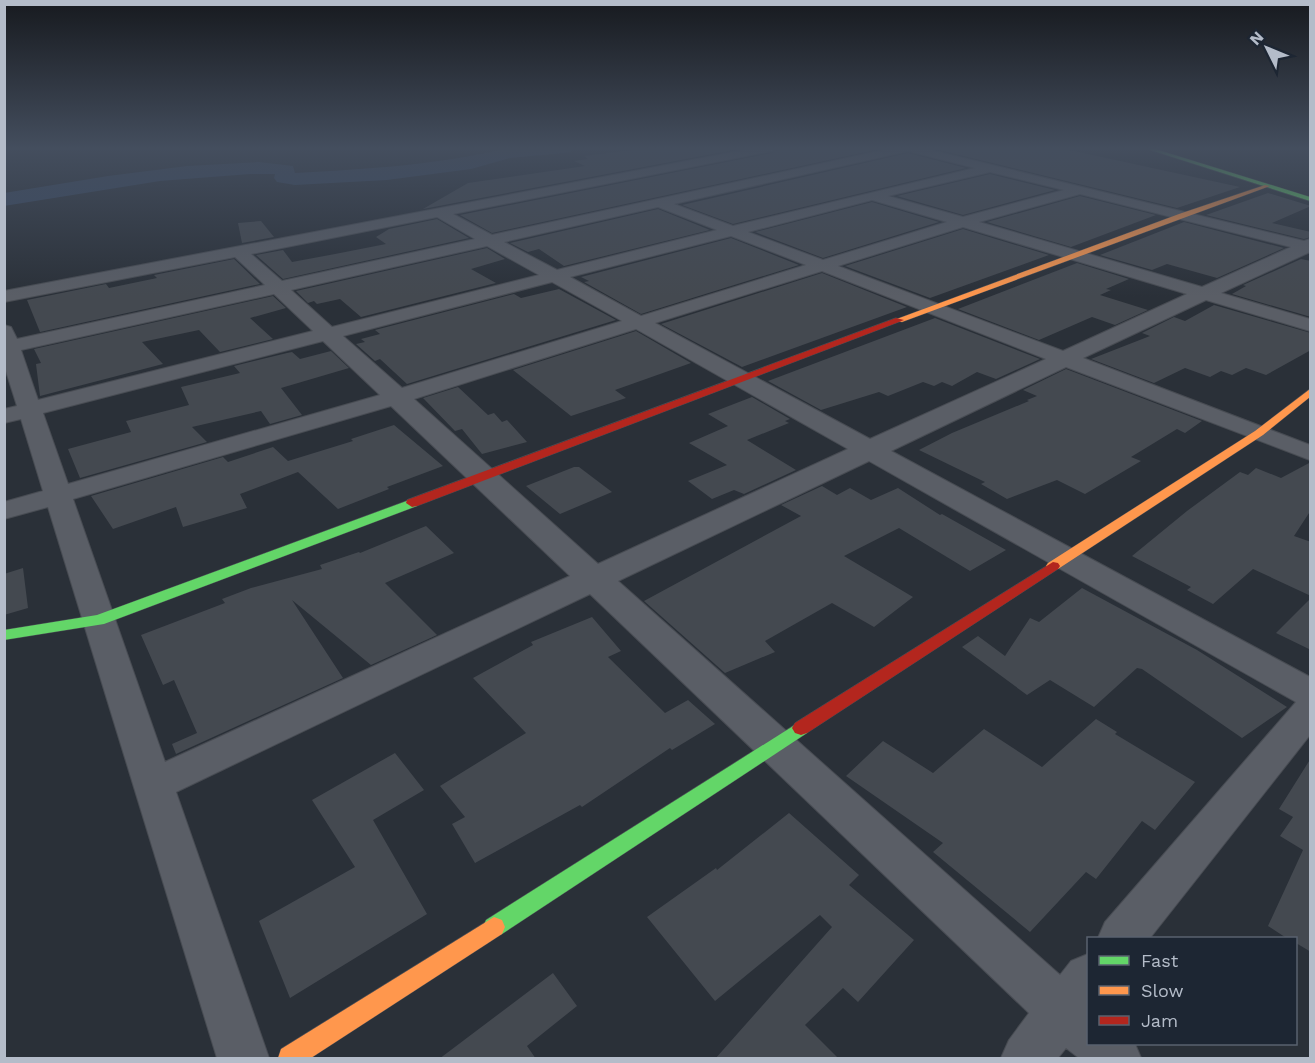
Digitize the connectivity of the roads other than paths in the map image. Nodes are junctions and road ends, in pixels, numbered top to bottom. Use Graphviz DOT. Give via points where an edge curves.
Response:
graph roads {
  1 [pos="512,198"];
  2 [pos="646,198"];
  3 [pos="683,198"];
  4 [pos="864,198"];
  5 [pos="883,198"];
  6 [pos="1052,198"];
  7 [pos="1110,198"];
  8 [pos="1232,198"];
  9 [pos="659,203"];
  10 [pos="438,212"];
  11 [pos="1180,215"];
  12 [pos="963,222"];
  13 [pos="734,231"];
  14 [pos="491,240"];
  15 [pos="1309,245"];
  16 [pos="237,250"];
  17 [pos="1075,254"];
  18 [pos="820,266"];
  19 [pos="555,276"];
  20 [pos="277,288"];
  21 [pos="1202,294"];
  22 [pos="4,297"];
  23 [pos="935,308"];
  24 [pos="640,322"];
  25 [pos="1311,325"];
  26 [pos="328,334"];
  27 [pos="6,342"];
  28 [pos="1064,359"];
  29 [pos="743,380"];
  30 [pos="1311,392"];
  31 [pos="397,398"];
  32 [pos="17,412"];
  33 [pos="1259,433"];
  34 [pos="871,449"];
  35 [pos="1311,453"];
  36 [pos="482,476"];
  37 [pos="58,495"];
  38 [pos="4,511"];
  39 [pos="1065,557"];
  40 [pos="594,579"];
  41 [pos="99,620"];
  42 [pos="4,635"];
  43 [pos="1311,693"];
  44 [pos="1311,710"];
  45 [pos="774,745"];
  46 [pos="153,785"];
  47 [pos="1123,937"];
  48 [pos="1080,1008"];
  49 [pos="1100,1045"];
  50 [pos="243,1059"];
  51 [pos="290,1059"];
  52 [pos="1027,1059"];
  53 [pos="1115,1059"];
  1 -- 10 [label="street"];
  2 -- 9 [label="street"];
  3 -- 9 [label="street"];
  4 -- 13 [label="street"];
  5 -- 12 [label="street"];
  6 -- 12 [label="street"];
  7 -- 11 [label="street"];
  8 -- 11 [label="street"];
  9 -- 13 [label="street"];
  9 -- 14 [label="street"];
  10 -- 14 [label="street"];
  10 -- 16 [label="street"];
  11 -- 15 [label="street"];
  11 -- 17 [label="street"];
  12 -- 17 [label="street"];
  12 -- 18 [label="street"];
  13 -- 18 [label="street"];
  13 -- 19 [label="street"];
  14 -- 19 [label="street"];
  14 -- 20 [label="street"];
  15 -- 21 [label="street"];
  16 -- 20 [label="street"];
  16 -- 22 [label="street"];
  17 -- 21 [label="street"];
  17 -- 23 [label="street"];
  18 -- 23 [label="street"];
  18 -- 24 [label="street"];
  19 -- 24 [label="street"];
  19 -- 26 [label="street"];
  20 -- 26 [label="street"];
  20 -- 27 [label="street"];
  21 -- 25 [label="street"];
  21 -- 28 [label="street"];
  23 -- 28 [label="street"];
  23 -- 29 [label="street"];
  24 -- 29 [label="street"];
  24 -- 31 [label="street"];
  26 -- 31 [label="street"];
  26 -- 32 [label="street"];
  27 -- 32 [label="street"];
  28 -- 33 [label="street"];
  28 -- 34 [label="street"];
  29 -- 34 [label="street"];
  29 -- 36 [label="street"];
  30 -- 33 [label="street"];
  31 -- 36 [label="street"];
  31 -- 37 [label="street"];
  32 -- 37 [label="street"];
  33 -- 35 [label="street"];
  33 -- 39 [label="street"];
  34 -- 39 [label="street"];
  34 -- 40 [label="street"];
  36 -- 40 [label="street"];
  36 -- 41 [label="street"];
  37 -- 38 [label="street"];
  37 -- 41 [label="street"];
  39 -- 43 [label="street"];
  39 -- 45 [label="street"];
  40 -- 45 [label="street"];
  40 -- 46 [label="street"];
  41 -- 42 [label="street"];
  41 -- 46 [label="street"];
  44 -- 47 [label="street"];
  45 -- 48 [label="street"];
  45 -- 51 [label="street"];
  46 -- 50 [label="street"];
  48 -- 52 [label="street"];
  49 -- 53 [label="street"];
}
